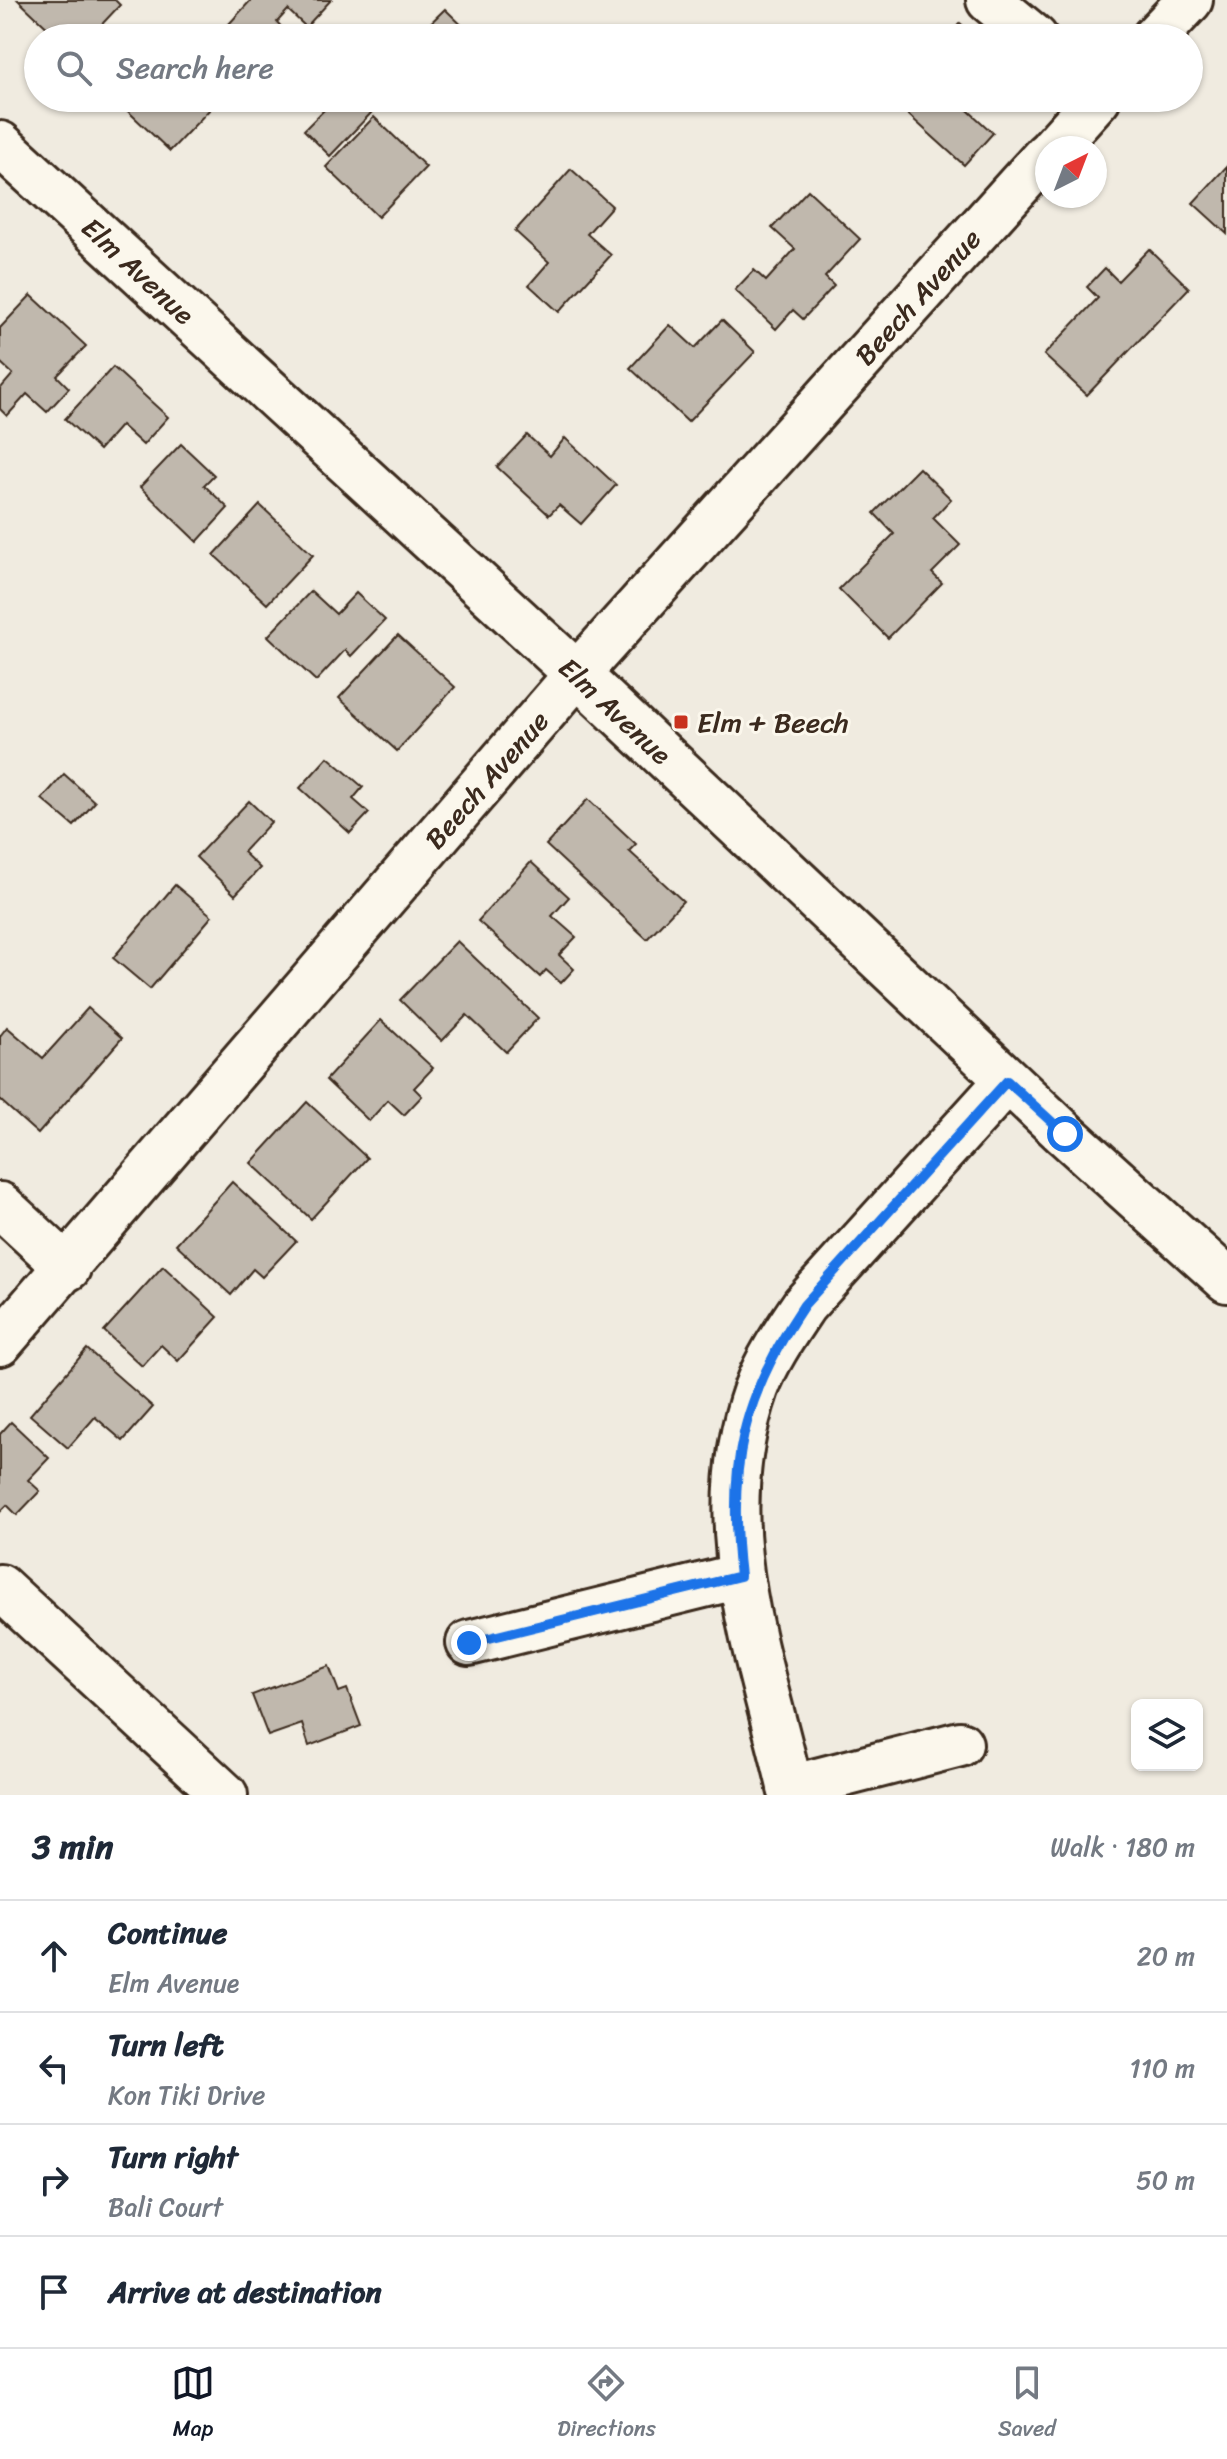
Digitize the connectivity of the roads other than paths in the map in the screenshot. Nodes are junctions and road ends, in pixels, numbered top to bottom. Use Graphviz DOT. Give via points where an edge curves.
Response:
graph roads {
  1 [pos="989,0"];
  2 [pos="1190,0"];
  3 [pos="1018,24"];
  4 [pos="1167,24"];
  5 [pos="1085,112"];
  6 [pos="1064,136"];
  7 [pos="0,144"];
  8 [pos="1035,167"];
  9 [pos="577,674"];
  10 [pos="1007,1081"];
  11 [pos="0,1205"];
  12 [pos="68,1268"];
  13 [pos="1227,1280"];
  14 [pos="0,1343"];
  15 [pos="740,1576"];
  16 [pos="0,1587"];
  17 [pos="469,1643"];
  18 [pos="960,1744"];
  19 [pos="791,1792"];
  20 [pos="225,1795"];
  1 -- 3 [label="street"];
  2 -- 4 [label="street"];
  5 -- 6 [label="street"];
  7 -- 9 [label="street, Elm Avenue"];
  8 -- 9 [label="street, Beech Avenue"];
  9 -- 10 [label="street, Elm Avenue"];
  9 -- 12 [label="street, Beech Avenue"];
  10 -- 13 [label="street, Elm Avenue"];
  10 -- 15 [label="street" via="819,1286 777,1344 757,1387 735,1479"];
  11 -- 12 [label="street"];
  12 -- 14 [label="street, Beech Avenue"];
  15 -- 17 [label="street"];
  15 -- 19 [label="street"];
  16 -- 20 [label="street"];
  18 -- 19 [label="street"];
}
